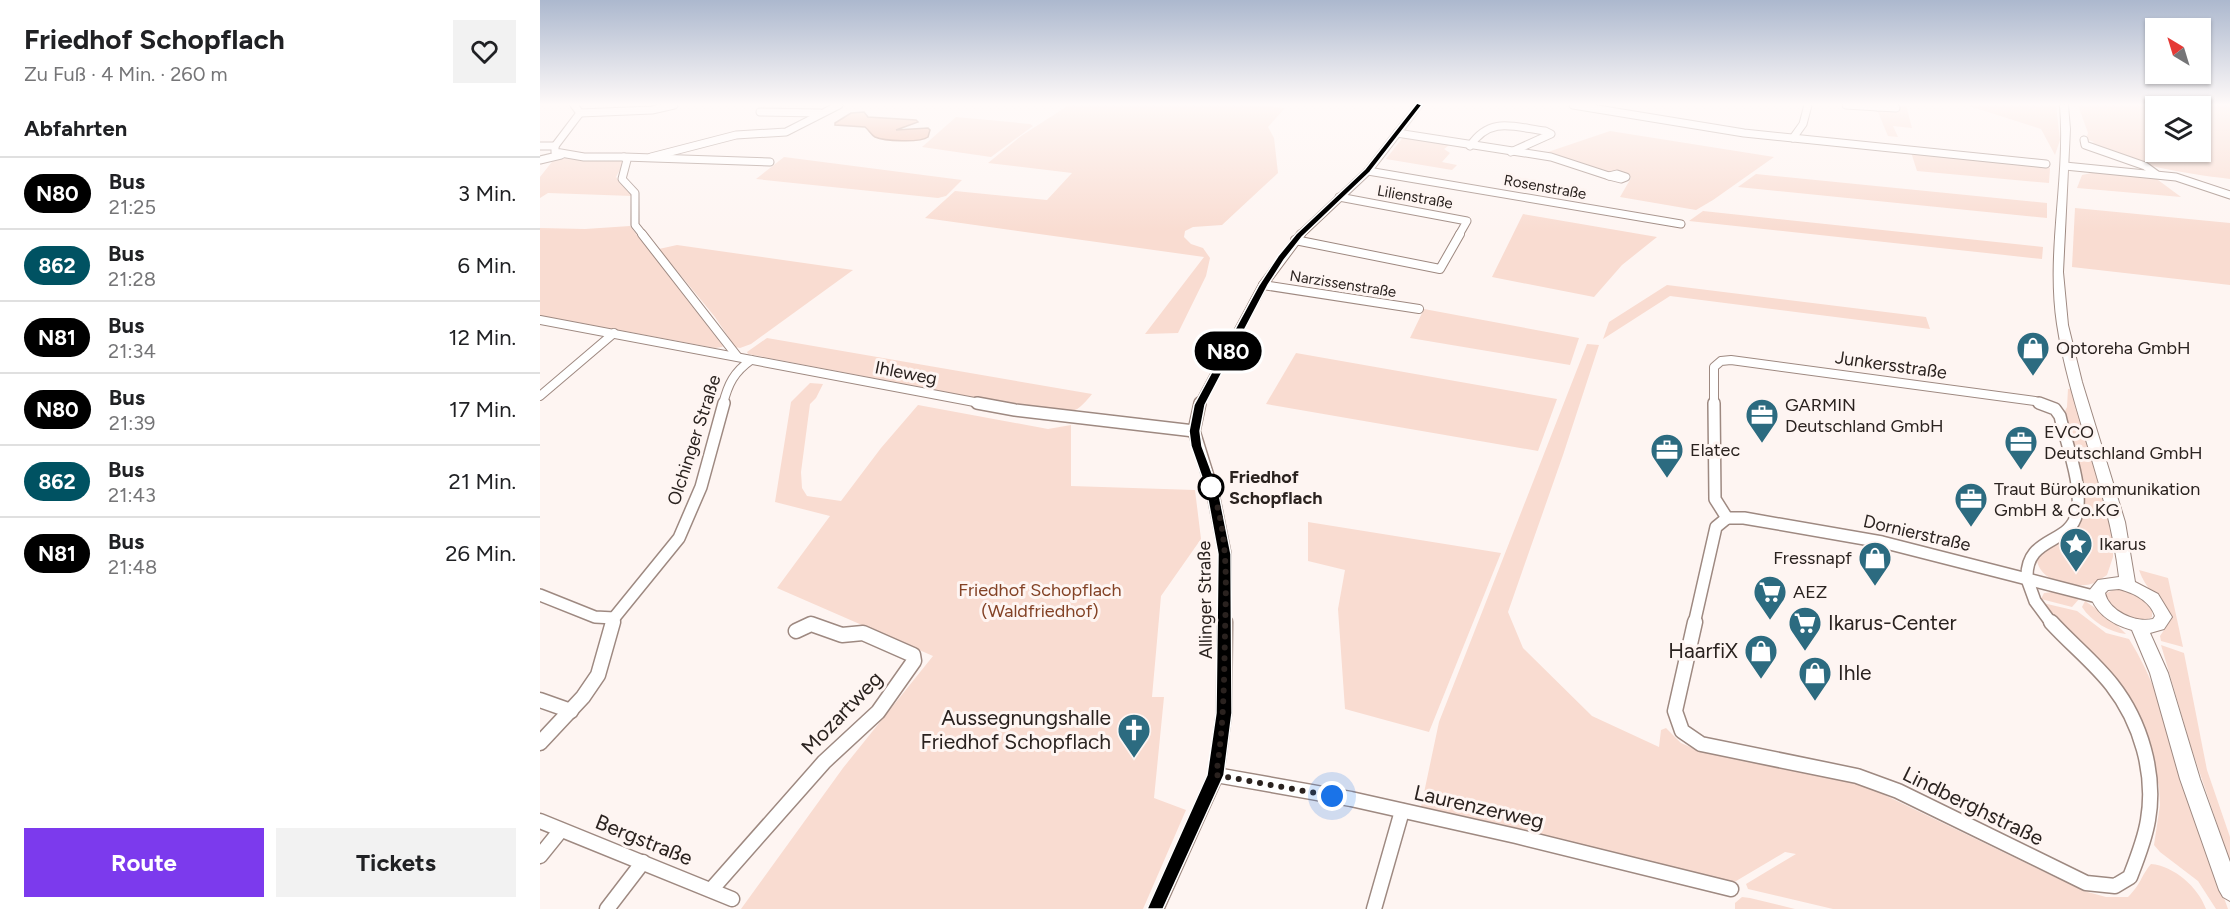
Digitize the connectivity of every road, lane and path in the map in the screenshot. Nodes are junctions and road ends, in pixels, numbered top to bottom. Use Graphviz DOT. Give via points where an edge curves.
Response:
graph roads {
  1 [pos="555,147"];
  2 [pos="688,147"];
  3 [pos="1386,147"];
  4 [pos="1479,147"];
  5 [pos="1520,147"];
  6 [pos="1881,147"];
  7 [pos="2066,147"];
  8 [pos="2089,147"];
  9 [pos="1510,152"];
  10 [pos="561,155"];
  11 [pos="624,157"];
  12 [pos="651,157"];
  13 [pos="540,160"];
  14 [pos="770,162"];
  15 [pos="2046,165"];
  16 [pos="2065,166"];
  17 [pos="1368,171"];
  18 [pos="2156,174"];
  19 [pos="1609,176"];
  20 [pos="2230,195"];
  21 [pos="1339,197"];
  22 [pos="1681,224"];
  23 [pos="1295,240"];
  24 [pos="1263,285"];
  25 [pos="1419,309"];
  26 [pos="540,320"];
  27 [pos="614,333"];
  28 [pos="737,356"];
  29 [pos="751,360"];
  30 [pos="540,396"];
  31 [pos="1194,431"];
  32 [pos="1727,518"];
  33 [pos="2026,579"];
  34 [pos="2128,585"];
  35 [pos="540,595"];
  36 [pos="2097,597"];
  37 [pos="614,618"];
  38 [pos="2138,626"];
  39 [pos="796,631"];
  40 [pos="540,700"];
  41 [pos="571,711"];
  42 [pos="540,743"];
  43 [pos="1216,775"];
  44 [pos="1402,811"];
  45 [pos="540,821"];
  46 [pos="561,830"];
  47 [pos="540,855"];
  48 [pos="643,862"];
  49 [pos="1731,889"];
  50 [pos="711,890"];
  51 [pos="2230,890"];
  52 [pos="732,899"];
  53 [pos="607,909"];
  54 [pos="1156,909"];
  55 [pos="1374,909"];
  1 -- 10 [label="street"];
  2 -- 12 [label="street"];
  3 -- 17 [label="street, Allinger Straße"];
  4 -- 9 [label="street"];
  5 -- 9 [label="street"];
  6 -- 15 [label="street"];
  7 -- 16 [label="street"];
  8 -- 18 [label="street" via="2145,166"];
  9 -- 19 [label="street" via="1557,159"];
  10 -- 11 [label="street"];
  10 -- 13 [label="street"];
  11 -- 12 [label="street"];
  11 -- 28 [label="street, Olchinger Straße" via="628,165 622,178 635,193 635,225"];
  12 -- 14 [label="street"];
  16 -- 18 [label="street"];
  16 -- 34 [label="street" via="2057,264 2059,298 2067,345 2118,524"];
  17 -- 21 [label="street, Allinger Straße"];
  17 -- 22 [label="street, Rosenstraße"];
  18 -- 20 [label="street"];
  21 -- 23 [label="street, Allinger Straße"];
  21 -- 23 [label="street, Lilienstraße" via="1467,221 1440,269"];
  23 -- 24 [label="street, Allinger Straße"];
  24 -- 25 [label="street, Narzissenstraße"];
  24 -- 31 [label="street, Allinger Straße" via="1199,405"];
  26 -- 27 [label="street, Ihleweg"];
  27 -- 28 [label="street, Ihleweg"];
  27 -- 30 [label="street"];
  28 -- 29 [label="street, Ihleweg"];
  29 -- 31 [label="street, Ihleweg" via="1015,411"];
  29 -- 37 [label="street, Olchinger Straße" via="737,370 728,386 701,487 679,538"];
  31 -- 43 [label="street, Allinger Straße" via="1220,520 1225,554 1224,713"];
  32 -- 33 [label="street, Dornierstraße" via="1866,538"];
  32 -- 33 [label="street, Junkersstraße" via="1715,499 1714,367 1719,362 1731,360 2042,402 2060,416 2077,488 2076,517 2069,527 2036,548 2029,557"];
  32 -- 33 [label="street, Lindberghstraße" via="1716,527 1675,711 1682,731 1710,747 1857,776 1898,791 2086,883 2114,887 2124,884 2140,848 2150,805 2150,786 2138,735 2117,691 2040,610"];
  33 -- 36 [label="street, Dornierstraße"];
  34 -- 36 [label="street" via="2104,584"];
  34 -- 38 [label="street" via="2149,596 2163,610 2163,622 2157,626"];
  35 -- 37 [label="street" via="595,617"];
  36 -- 38 [label="street" via="2111,614"];
  37 -- 41 [label="street, Olchinger Straße" via="598,675"];
  38 -- 51 [label="street" via="2159,673 2190,779"];
  39 -- 50 [label="street, Mozartweg" via="811,624 842,635 863,633 913,655 914,661 878,712 824,762"];
  40 -- 41 [label="street"];
  41 -- 42 [label="street, Olchinger Straße"];
  43 -- 44 [label="street, Laurenzerweg"];
  43 -- 54 [label="street, Allinger Straße"];
  44 -- 49 [label="street, Laurenzerweg"];
  44 -- 55 [label="street"];
  45 -- 46 [label="street, Bergstraße"];
  46 -- 47 [label="street"];
  46 -- 48 [label="street, Bergstraße"];
  48 -- 50 [label="street, Bergstraße"];
  48 -- 53 [label="street"];
  50 -- 52 [label="street, Bergstraße"];
}
